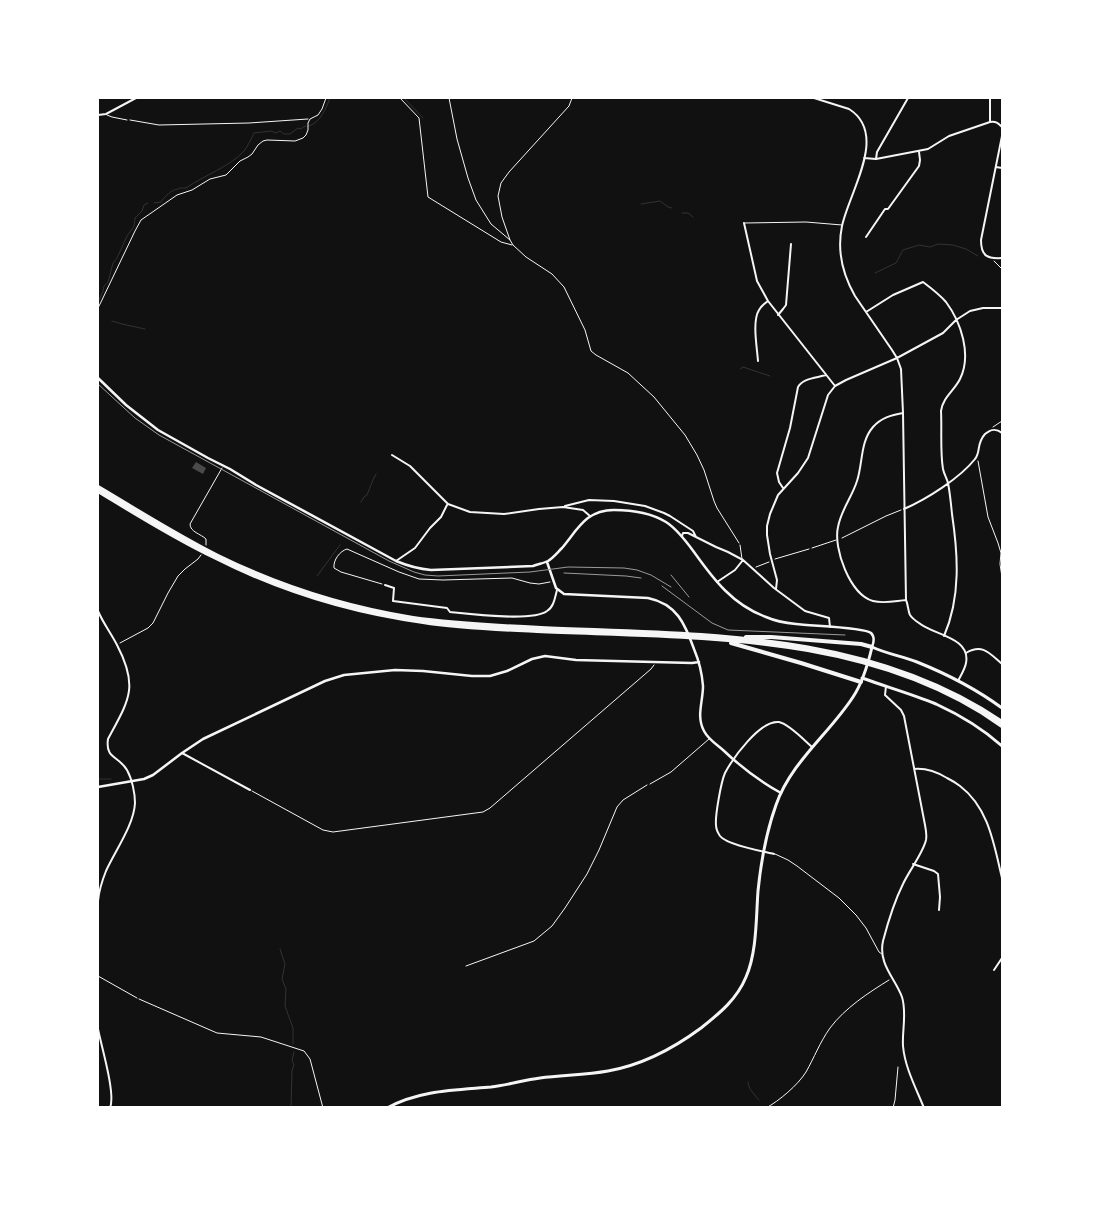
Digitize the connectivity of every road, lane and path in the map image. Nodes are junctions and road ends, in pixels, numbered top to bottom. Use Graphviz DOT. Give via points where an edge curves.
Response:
graph roads {
  1 [pos="136,98"];
  2 [pos="326,98"];
  3 [pos="400,98"];
  4 [pos="449,98"];
  5 [pos="572,98"];
  6 [pos="814,98"];
  7 [pos="908,98"];
  8 [pos="990,98"];
  9 [pos="106,114"];
  10 [pos="98,115"];
  11 [pos="310,119"];
  12 [pos="127,120"];
  13 [pos="990,122"];
  14 [pos="1002,128"];
  15 [pos="1002,136"];
  16 [pos="919,152"];
  17 [pos="864,158"];
  18 [pos="876,159"];
  19 [pos="996,167"];
  20 [pos="1002,168"];
  21 [pos="744,223"];
  22 [pos="842,225"];
  23 [pos="866,237"];
  24 [pos="510,240"];
  25 [pos="791,244"];
  26 [pos="513,245"];
  27 [pos="991,258"];
  28 [pos="1002,258"];
  29 [pos="1002,269"];
  30 [pos="768,302"];
  31 [pos="98,308"];
  32 [pos="1002,308"];
  33 [pos="866,312"];
  34 [pos="778,315"];
  35 [pos="956,320"];
  36 [pos="897,358"];
  37 [pos="758,361"];
  38 [pos="826,375"];
  39 [pos="98,378"];
  40 [pos="835,386"];
  41 [pos="903,413"];
  42 [pos="1002,421"];
  43 [pos="992,430"];
  44 [pos="1002,433"];
  45 [pos="392,455"];
  46 [pos="976,458"];
  47 [pos="224,465"];
  48 [pos="948,483"];
  49 [pos="98,487"];
  50 [pos="783,488"];
  51 [pos="98,491"];
  52 [pos="448,504"];
  53 [pos="563,506"];
  54 [pos="904,509"];
  55 [pos="590,516"];
  56 [pos="682,536"];
  57 [pos="696,537"];
  58 [pos="836,540"];
  59 [pos="740,545"];
  60 [pos="206,546"];
  61 [pos="812,548"];
  62 [pos="740,550"];
  63 [pos="201,555"];
  64 [pos="736,556"];
  65 [pos="743,560"];
  66 [pos="771,560"];
  67 [pos="396,561"];
  68 [pos="547,562"];
  69 [pos="752,570"];
  70 [pos="1002,577"];
  71 [pos="553,580"];
  72 [pos="716,582"];
  73 [pos="385,585"];
  74 [pos="776,589"];
  75 [pos="557,590"];
  76 [pos="906,600"];
  77 [pos="98,611"];
  78 [pos="830,627"];
  79 [pos="685,636"];
  80 [pos="944,636"];
  81 [pos="720,638"];
  82 [pos="117,644"];
  83 [pos="872,647"];
  84 [pos="966,653"];
  85 [pos="655,662"];
  86 [pos="699,662"];
  87 [pos="1002,664"];
  88 [pos="861,680"];
  89 [pos="958,681"];
  90 [pos="886,686"];
  91 [pos="1002,708"];
  92 [pos="1002,722"];
  93 [pos="1002,726"];
  94 [pos="709,738"];
  95 [pos="1002,746"];
  96 [pos="812,747"];
  97 [pos="182,753"];
  98 [pos="734,760"];
  99 [pos="914,769"];
  100 [pos="131,782"];
  101 [pos="650,784"];
  102 [pos="98,787"];
  103 [pos="250,790"];
  104 [pos="781,793"];
  105 [pos="774,854"];
  106 [pos="913,864"];
  107 [pos="1002,878"];
  108 [pos="98,901"];
  109 [pos="939,910"];
  110 [pos="882,954"];
  111 [pos="1002,958"];
  112 [pos="466,966"];
  113 [pos="994,970"];
  114 [pos="98,976"];
  115 [pos="890,980"];
  116 [pos="137,998"];
  117 [pos="98,1030"];
  118 [pos="898,1067"];
  119 [pos="110,1108"];
  120 [pos="323,1108"];
  121 [pos="387,1108"];
  122 [pos="766,1108"];
  123 [pos="893,1108"];
  124 [pos="924,1108"];
  1 -- 9 [label="street"];
  2 -- 11 [label="path" via="322,109"];
  3 -- 26 [label="path" via="419,118 428,197 501,242"];
  4 -- 24 [label="path" via="457,139 476,200 491,224"];
  5 -- 24 [label="path" via="569,106 501,184 498,196"];
  6 -- 17 [label="street" via="849,110 860,118 868,139"];
  7 -- 18 [label="street"];
  8 -- 13 [label="street"];
  9 -- 10 [label="street"];
  9 -- 12 [label="lane"];
  11 -- 12 [label="path" via="168,125"];
  11 -- 31 [label="path" via="303,138 263,141 226,175 177,195 141,220"];
  13 -- 14 [label="street" via="999,123"];
  13 -- 16 [label="street" via="949,136"];
  15 -- 19 [label="street"];
  16 -- 18 [label="street"];
  16 -- 23 [label="street" via="919,166"];
  17 -- 18 [label="street"];
  17 -- 22 [label="street"];
  19 -- 20 [label="street"];
  19 -- 27 [label="street" via="981,240 981,248"];
  21 -- 22 [label="lane"];
  21 -- 30 [label="street" via="759,286"];
  22 -- 33 [label="street" via="841,250 845,274"];
  24 -- 26 [label="path"];
  25 -- 34 [label="street" via="786,305"];
  26 -- 59 [label="path" via="564,287 585,330 591,351 628,373 654,397 685,435 704,470 714,501"];
  27 -- 28 [label="street"];
  27 -- 29 [label="path"];
  30 -- 34 [label="street"];
  30 -- 37 [label="street" via="756,316"];
  32 -- 35 [label="street" via="970,311"];
  33 -- 35 [label="street" via="923,282 946,302"];
  33 -- 36 [label="street"];
  34 -- 38 [label="street"];
  35 -- 36 [label="street" via="943,333"];
  35 -- 48 [label="street" via="965,359 958,383 942,404 943,470"];
  36 -- 40 [label="street"];
  36 -- 41 [label="street" via="901,369"];
  38 -- 40 [label="street"];
  38 -- 50 [label="street" via="801,382 798,387 777,473"];
  39 -- 47 [label="street" via="153,426"];
  40 -- 50 [label="street" via="823,408 808,458"];
  41 -- 54 [label="street"];
  41 -- 58 [label="street" via="883,419 868,434 857,483 840,519"];
  42 -- 43 [label="path"];
  43 -- 44 [label="street"];
  43 -- 46 [label="street" via="983,436"];
  45 -- 52 [label="street" via="410,466"];
  46 -- 48 [label="street"];
  46 -- 70 [label="path" via="988,517 1001,553"];
  47 -- 60 [label="path" via="190,524 192,530 206,540"];
  47 -- 67 [label="street"];
  48 -- 54 [label="street"];
  48 -- 80 [label="street" via="956,576"];
  49 -- 79 [label="highway" via="229,561 296,588 351,605 464,624"];
  50 -- 66 [label="street" via="767,526"];
  51 -- 79 [label="highway" via="235,568 319,600 365,612 463,627"];
  52 -- 53 [label="street" via="470,512 504,514"];
  52 -- 67 [label="street" via="415,548"];
  53 -- 55 [label="street" via="583,510"];
  53 -- 57 [label="street" via="589,500 645,506 670,516 693,531"];
  54 -- 58 [label="path"];
  54 -- 76 [label="street"];
  55 -- 56 [label="street" via="598,511 640,512 661,519"];
  55 -- 68 [label="street"];
  56 -- 57 [label="street" via="686,532"];
  56 -- 72 [label="street"];
  57 -- 64 [label="street"];
  58 -- 61 [label="lane"];
  58 -- 76 [label="street" via="847,572 862,596 883,603"];
  59 -- 62 [label="lane"];
  61 -- 66 [label="path"];
  62 -- 64 [label="lane"];
  62 -- 65 [label="lane"];
  63 -- 82 [label="path" via="178,576 153,623"];
  64 -- 65 [label="street"];
  65 -- 69 [label="street"];
  65 -- 72 [label="street" via="735,570"];
  66 -- 69 [label="path"];
  66 -- 74 [label="street" via="777,580"];
  67 -- 68 [label="street" via="421,570 527,566"];
  68 -- 71 [label="street"];
  69 -- 74 [label="street"];
  71 -- 73 [label="path" via="539,584 512,578 419,579 347,549 333,563 334,568 341,572"];
  71 -- 75 [label="street"];
  72 -- 78 [label="street" via="740,603 767,617"];
  73 -- 75 [label="street" via="394,588 393,600 447,608 450,612 504,616 540,615 549,610"];
  74 -- 78 [label="street" via="805,611 829,618"];
  75 -- 86 [label="street" via="568,595 648,598 664,604 684,623"];
  76 -- 80 [label="street" via="910,616"];
  77 -- 82 [label="street"];
  78 -- 83 [label="street" via="870,632 874,638"];
  79 -- 81 [label="highway"];
  80 -- 84 [label="street" via="960,644"];
  81 -- 83 [label="highway" via="796,639"];
  81 -- 88 [label="highway"];
  81 -- 92 [label="highway" via="814,648 884,665 942,687"];
  81 -- 93 [label="highway" via="846,658 910,677 947,693"];
  82 -- 100 [label="street" via="126,665 130,690 107,745 110,754 126,769"];
  83 -- 88 [label="main road"];
  83 -- 89 [label="main road" via="927,666"];
  84 -- 87 [label="street" via="984,650"];
  84 -- 89 [label="street" via="966,664"];
  85 -- 86 [label="street"];
  85 -- 97 [label="street" via="544,656 490,676 395,670 344,676 325,681 232,724"];
  85 -- 103 [label="path" via="651,669 486,811 333,832 323,830"];
  86 -- 94 [label="street" via="703,688 700,717"];
  88 -- 90 [label="main road"];
  88 -- 96 [label="main road" via="857,691"];
  89 -- 91 [label="main road"];
  90 -- 95 [label="main road" via="954,713"];
  90 -- 99 [label="street" via="886,696 904,716"];
  94 -- 98 [label="street"];
  94 -- 101 [label="lane" via="671,772"];
  96 -- 98 [label="street" via="783,723 772,722 750,738"];
  96 -- 104 [label="main road"];
  97 -- 100 [label="street" via="153,774"];
  97 -- 103 [label="street"];
  98 -- 104 [label="street"];
  98 -- 105 [label="street" via="721,786 717,830 729,843"];
  99 -- 106 [label="street" via="926,838"];
  99 -- 107 [label="street" via="942,775 960,786 978,805 989,828"];
  100 -- 102 [label="street"];
  100 -- 108 [label="street" via="135,804 131,820 106,870"];
  101 -- 112 [label="path" via="617,807 587,874 552,926 534,941"];
  104 -- 121 [label="main road" via="761,858 752,955 747,975 741,988 719,1014 670,1049 626,1067 435,1092 406,1099"];
  105 -- 110 [label="lane" via="797,866 849,907"];
  106 -- 109 [label="street" via="938,874"];
  106 -- 110 [label="street" via="896,901"];
  110 -- 124 [label="street" via="904,1003 904,1053"];
  111 -- 113 [label="street"];
  114 -- 116 [label="lane"];
  115 -- 122 [label="path" via="835,1022 803,1076"];
  116 -- 120 [label="path" via="217,1033 261,1037 304,1051 310,1059"];
  117 -- 119 [label="street" via="111,1088"];
  118 -- 123 [label="path"];
}
